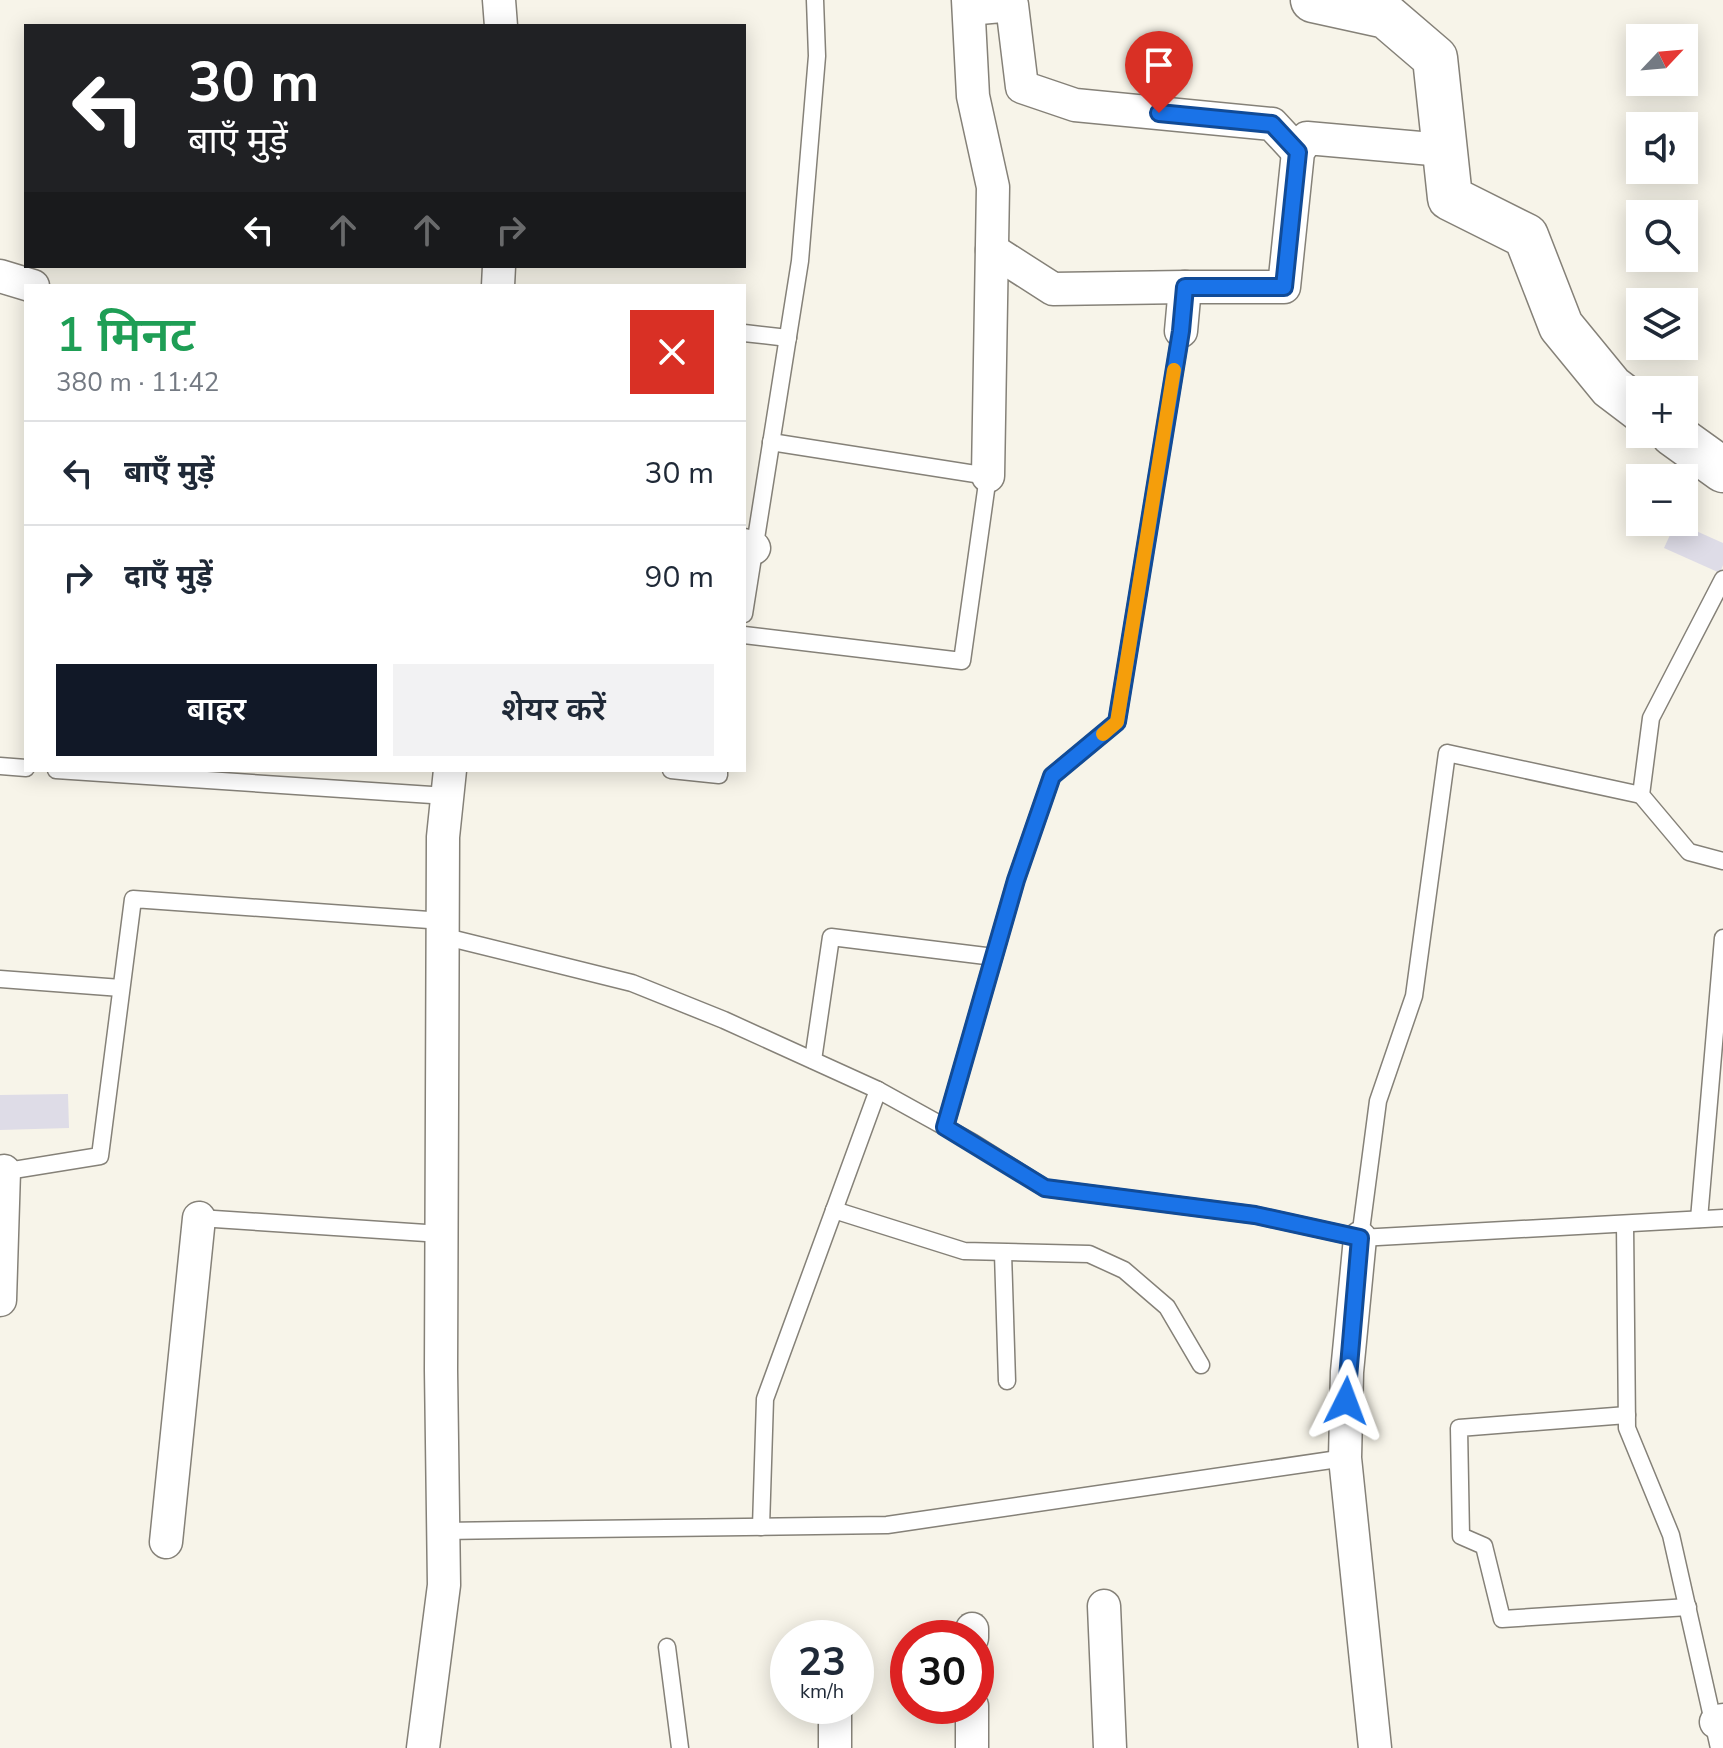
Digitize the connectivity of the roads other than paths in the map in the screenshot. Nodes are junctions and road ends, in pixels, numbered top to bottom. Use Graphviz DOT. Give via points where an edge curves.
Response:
graph roads {
  1 [pos="499,0"];
  2 [pos="815,0"];
  3 [pos="1313,0"];
  4 [pos="969,5"];
  5 [pos="1389,8"];
  6 [pos="501,24"];
  7 [pos="1443,150"];
  8 [pos="1298,152"];
  9 [pos="992,250"];
  10 [pos="0,276"];
  11 [pos="26,284"];
  12 [pos="1185,287"];
  13 [pos="1181,331"];
  14 [pos="746,333"];
  15 [pos="788,338"];
  16 [pos="1626,398"];
  17 [pos="771,442"];
  18 [pos="1692,448"];
  19 [pos="1723,470"];
  20 [pos="988,476"];
  21 [pos="749,547"];
  22 [pos="1723,579"];
  23 [pos="746,587"];
  24 [pos="746,635"];
  25 [pos="0,766"];
  26 [pos="24,768"];
  27 [pos="116,772"];
  28 [pos="690,772"];
  29 [pos="719,772"];
  30 [pos="449,783"];
  31 [pos="1641,795"];
  32 [pos="1723,861"];
  33 [pos="443,928"];
  34 [pos="1723,938"];
  35 [pos="994,957"];
  36 [pos="0,979"];
  37 [pos="121,988"];
  38 [pos="813,1060"];
  39 [pos="878,1090"];
  40 [pos="945,1127"];
  41 [pos="2,1171"];
  42 [pos="834,1210"];
  43 [pos="199,1218"];
  44 [pos="1723,1218"];
  45 [pos="1699,1219"];
  46 [pos="1625,1224"];
  47 [pos="441,1234"];
  48 [pos="1360,1238"];
  49 [pos="1003,1253"];
  50 [pos="0,1300"];
  51 [pos="1201,1365"];
  52 [pos="1007,1381"];
  53 [pos="1627,1415"];
  54 [pos="1345,1458"];
  55 [pos="761,1527"];
  56 [pos="443,1531"];
  57 [pos="166,1542"];
  58 [pos="1104,1606"];
  59 [pos="1688,1607"];
  60 [pos="667,1647"];
  61 [pos="835,1724"];
  62 [pos="972,1724"];
  63 [pos="1719,1730"];
  64 [pos="423,1748"];
  65 [pos="680,1748"];
  66 [pos="835,1748"];
  67 [pos="972,1748"];
  68 [pos="1110,1748"];
  69 [pos="1375,1748"];
  1 -- 6 [label="street"];
  2 -- 15 [label="lane" via="816,72"];
  3 -- 5 [label="street"];
  4 -- 8 [label="street" via="1012,5 1022,87 1075,105 1272,124"];
  4 -- 9 [label="street" via="973,96 993,187"];
  5 -- 7 [label="street" via="1435,58"];
  7 -- 8 [label="street" via="1315,137 1307,138"];
  7 -- 16 [label="street" via="1450,198 1526,236 1561,326"];
  8 -- 12 [label="street" via="1284,287"];
  9 -- 12 [label="street" via="1053,289"];
  9 -- 20 [label="street"];
  10 -- 11 [label="street"];
  12 -- 13 [label="street"];
  13 -- 35 [label="lane" via="1117,722 1052,776"];
  14 -- 15 [label="lane"];
  15 -- 17 [label="lane"];
  17 -- 20 [label="lane"];
  17 -- 21 [label="lane"];
  18 -- 19 [label="street"];
  20 -- 24 [label="lane" via="962,661"];
  21 -- 23 [label="lane"];
  22 -- 31 [label="lane" via="1651,718"];
  25 -- 26 [label="lane"];
  27 -- 30 [label="lane"];
  28 -- 29 [label="lane"];
  30 -- 33 [label="street"];
  31 -- 32 [label="lane" via="1689,852"];
  31 -- 48 [label="lane" via="1447,753 1414,996 1378,1101"];
  33 -- 37 [label="lane" via="133,899"];
  33 -- 38 [label="lane" via="632,983"];
  33 -- 47 [label="street"];
  34 -- 45 [label="lane"];
  35 -- 38 [label="lane" via="831,937"];
  35 -- 40 [label="lane"];
  36 -- 37 [label="lane"];
  37 -- 41 [label="lane" via="100,1156"];
  38 -- 39 [label="lane"];
  39 -- 40 [label="lane"];
  39 -- 42 [label="lane"];
  40 -- 48 [label="lane" via="1045,1188 1255,1215"];
  41 -- 50 [label="street"];
  42 -- 49 [label="lane" via="964,1251"];
  42 -- 55 [label="lane" via="765,1399"];
  43 -- 47 [label="lane"];
  43 -- 57 [label="street"];
  44 -- 45 [label="lane"];
  45 -- 46 [label="lane"];
  46 -- 48 [label="lane"];
  46 -- 53 [label="lane"];
  47 -- 56 [label="street"];
  48 -- 54 [label="street"];
  49 -- 51 [label="lane" via="1089,1254 1124,1270 1167,1307"];
  49 -- 52 [label="lane"];
  53 -- 59 [label="lane" via="1627,1428 1671,1535"];
  53 -- 59 [label="lane" via="1459,1428 1461,1536 1484,1546 1502,1619"];
  54 -- 55 [label="lane" via="887,1525"];
  54 -- 69 [label="street"];
  55 -- 56 [label="lane"];
  56 -- 64 [label="street" via="444,1585"];
  58 -- 68 [label="street"];
  59 -- 63 [label="lane"];
  60 -- 65 [label="lane"];
  61 -- 66 [label="street"];
  62 -- 67 [label="street"];
}
